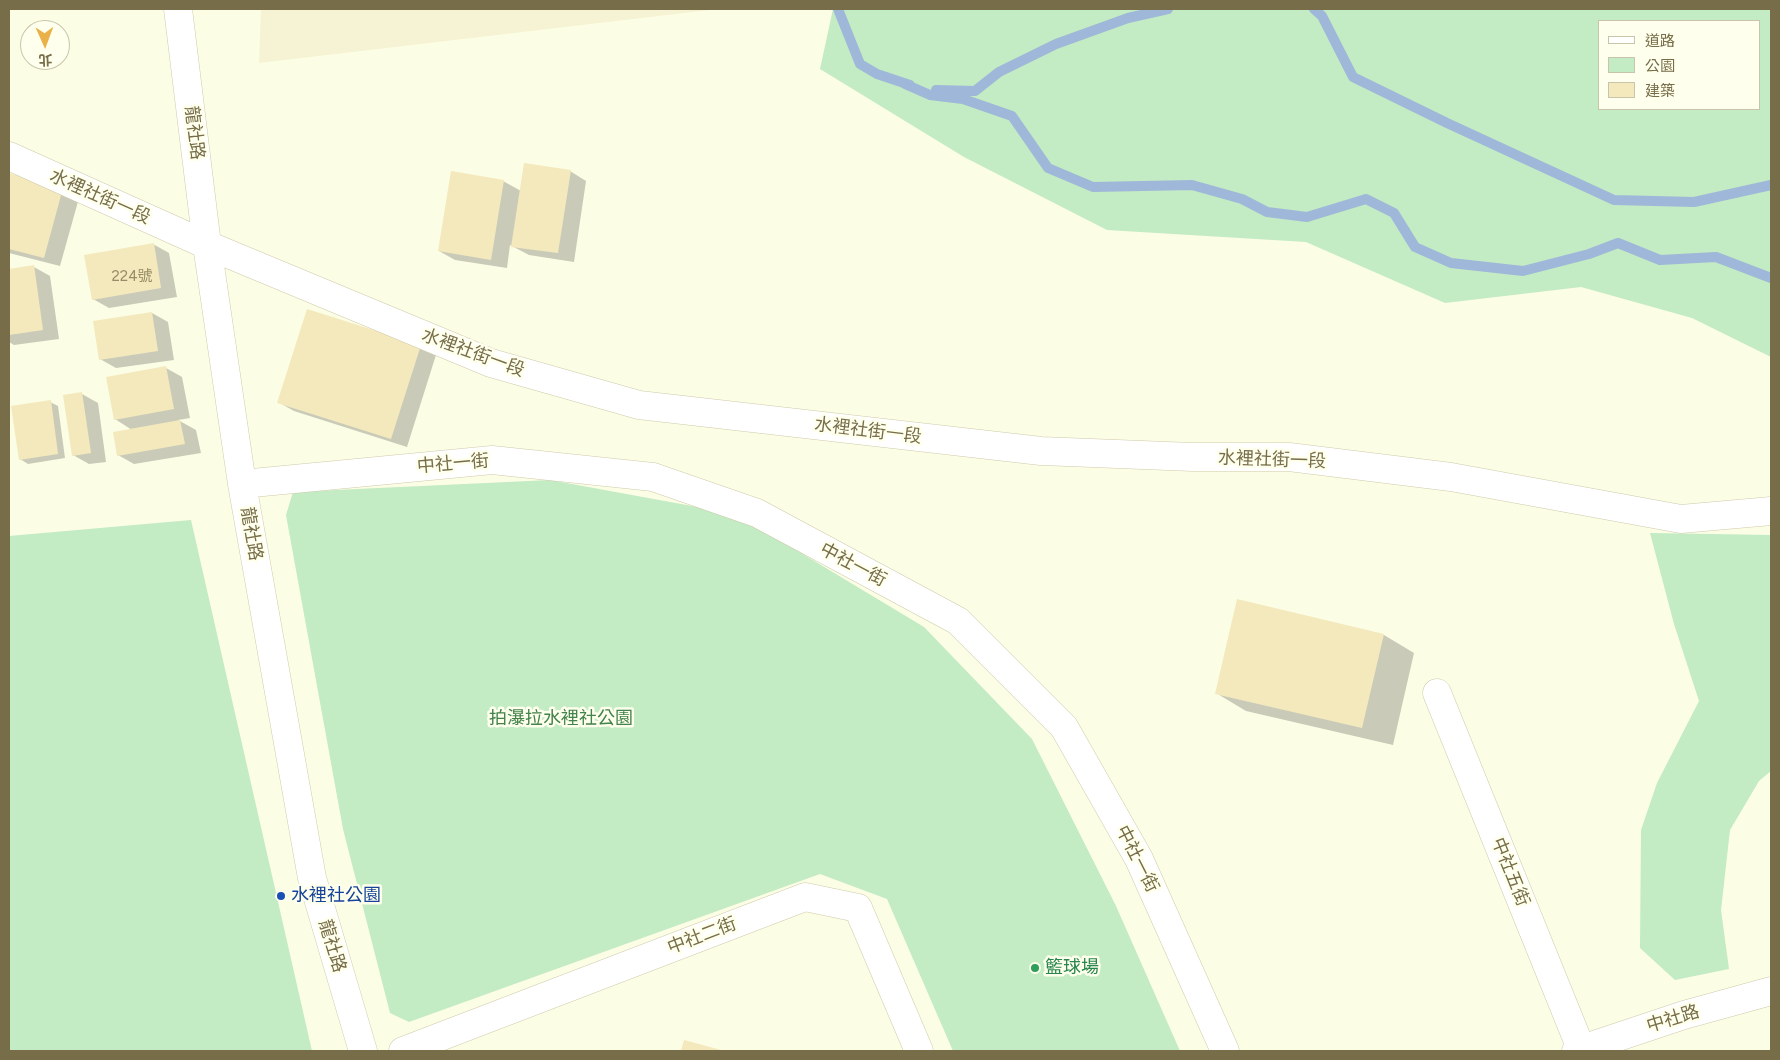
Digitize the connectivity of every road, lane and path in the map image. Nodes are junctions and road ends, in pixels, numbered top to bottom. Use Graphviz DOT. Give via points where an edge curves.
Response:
graph roads {
  1 [pos="178,9"];
  2 [pos="9,156"];
  3 [pos="207,245"];
  4 [pos="242,484"];
  5 [pos="1771,511"];
  6 [pos="1437,693"];
  7 [pos="1771,991"];
  8 [pos="1580,1050"];
  9 [pos="363,1051"];
  10 [pos="403,1051"];
  11 [pos="919,1051"];
  12 [pos="1224,1051"];
  1 -- 3 [label="street, 龍社路"];
  2 -- 3 [label="street, 水裡社街一段"];
  3 -- 4 [label="street, 龍社路"];
  3 -- 5 [label="street, 水裡社街一段" via="490,364 639,405 1041,451 1289,457 1451,477 1681,519"];
  4 -- 9 [label="street, 龍社路" via="312,878"];
  4 -- 12 [label="street, 中社一街" via="492,460 653,477 757,513 958,621 1064,727 1139,859"];
  6 -- 8 [label="street, 中社五街"];
  7 -- 8 [label="street, 中社路" via="1684,1015"];
  10 -- 11 [label="street, 中社二街" via="805,897 858,908"];
}
